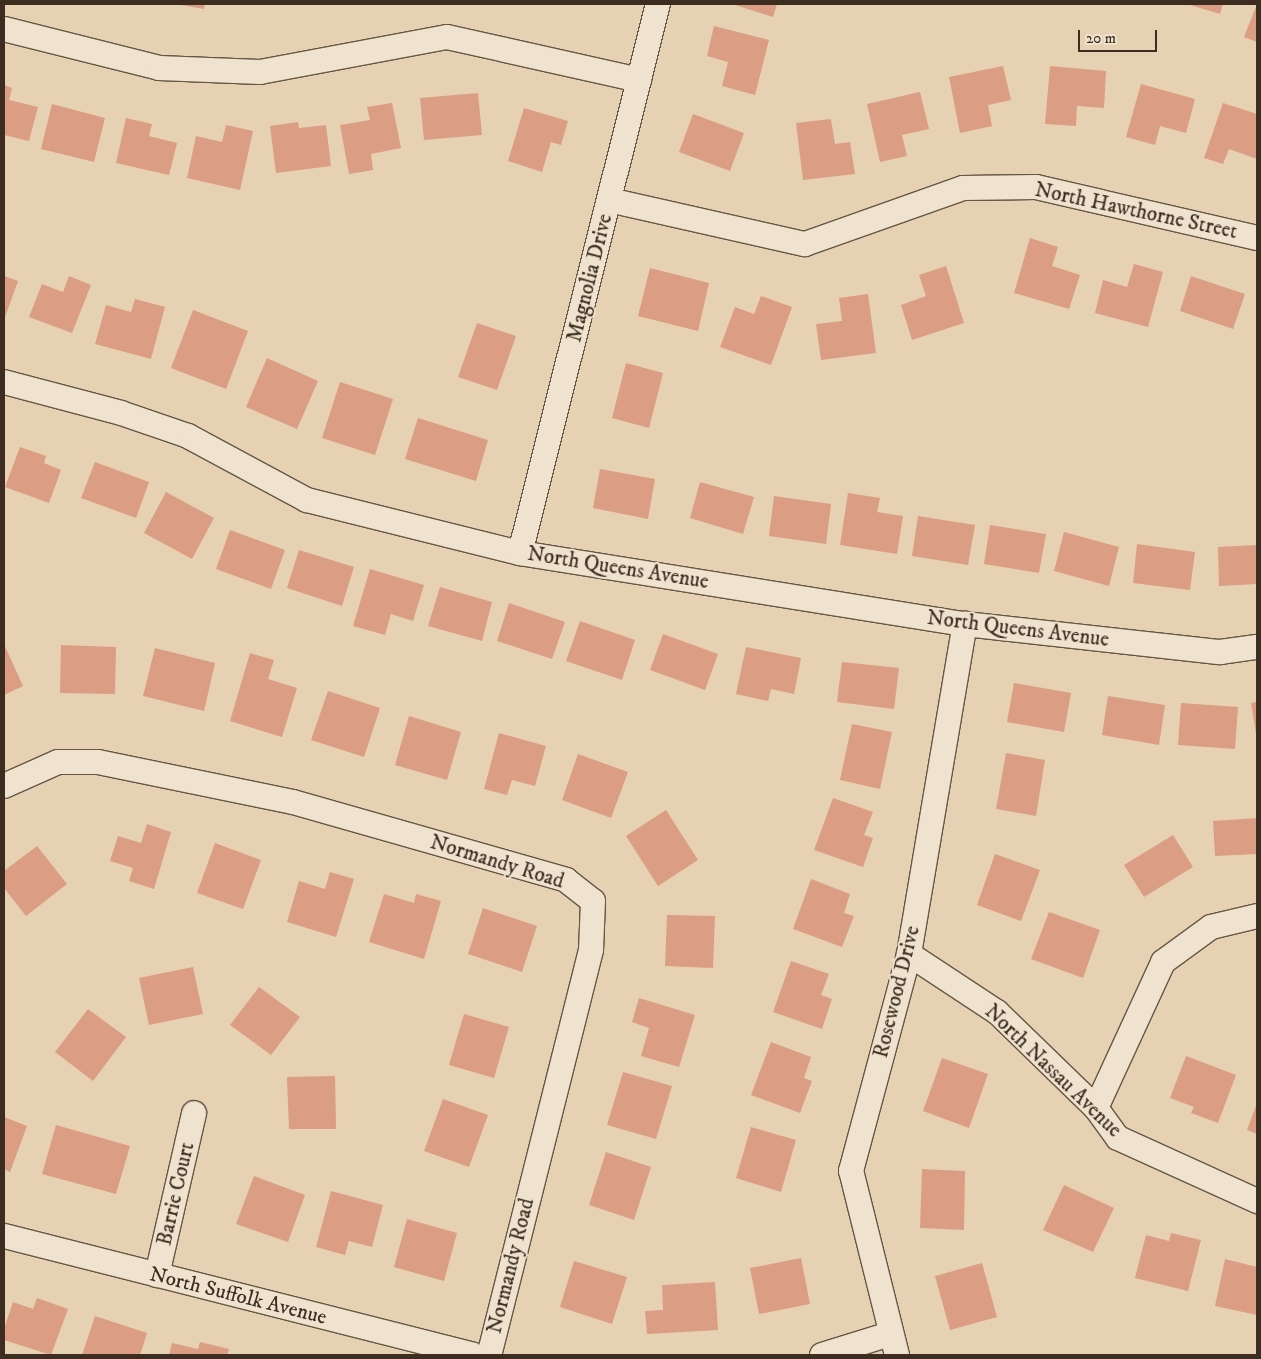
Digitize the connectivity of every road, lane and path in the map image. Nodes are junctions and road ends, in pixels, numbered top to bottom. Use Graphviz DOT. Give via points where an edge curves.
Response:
graph roads {
  1 [pos="658,4"];
  2 [pos="4,30"];
  3 [pos="639,80"];
  4 [pos="609,200"];
  5 [pos="1257,238"];
  6 [pos="4,382"];
  7 [pos="520,553"];
  8 [pos="965,624"];
  9 [pos="1257,647"];
  10 [pos="4,786"];
  11 [pos="1257,916"];
  12 [pos="909,954"];
  13 [pos="1096,1108"];
  14 [pos="194,1113"];
  15 [pos="1257,1201"];
  16 [pos="4,1236"];
  17 [pos="157,1275"];
  18 [pos="893,1345"];
  19 [pos="473,1355"];
  20 [pos="489,1355"];
  21 [pos="822,1355"];
  1 -- 3 [label="street, Magnolia Drive"];
  2 -- 3 [label="street" via="159,68 260,72 447,38"];
  3 -- 4 [label="street, Magnolia Drive"];
  4 -- 5 [label="street, North Hawthorne Street" via="805,244 963,188 1036,186"];
  4 -- 7 [label="street, Magnolia Drive"];
  6 -- 7 [label="street, North Queens Avenue" via="121,413 188,436 307,500"];
  7 -- 8 [label="street, North Queens Avenue"];
  8 -- 9 [label="street, North Queens Avenue" via="1220,652"];
  8 -- 12 [label="street, Rosewood Drive"];
  10 -- 20 [label="street, Normandy Road" via="58,762 98,762 293,802 566,880 593,901 591,950"];
  11 -- 13 [label="street" via="1210,927 1163,962"];
  12 -- 13 [label="street, North Nassau Avenue" via="997,1012"];
  12 -- 18 [label="street, Rosewood Drive" via="851,1171"];
  13 -- 15 [label="street, North Nassau Avenue" via="1118,1138"];
  14 -- 17 [label="street, Barrie Court"];
  16 -- 17 [label="street, North Suffolk Avenue"];
  17 -- 19 [label="street, North Suffolk Avenue"];
  18 -- 21 [label="street"];
}
